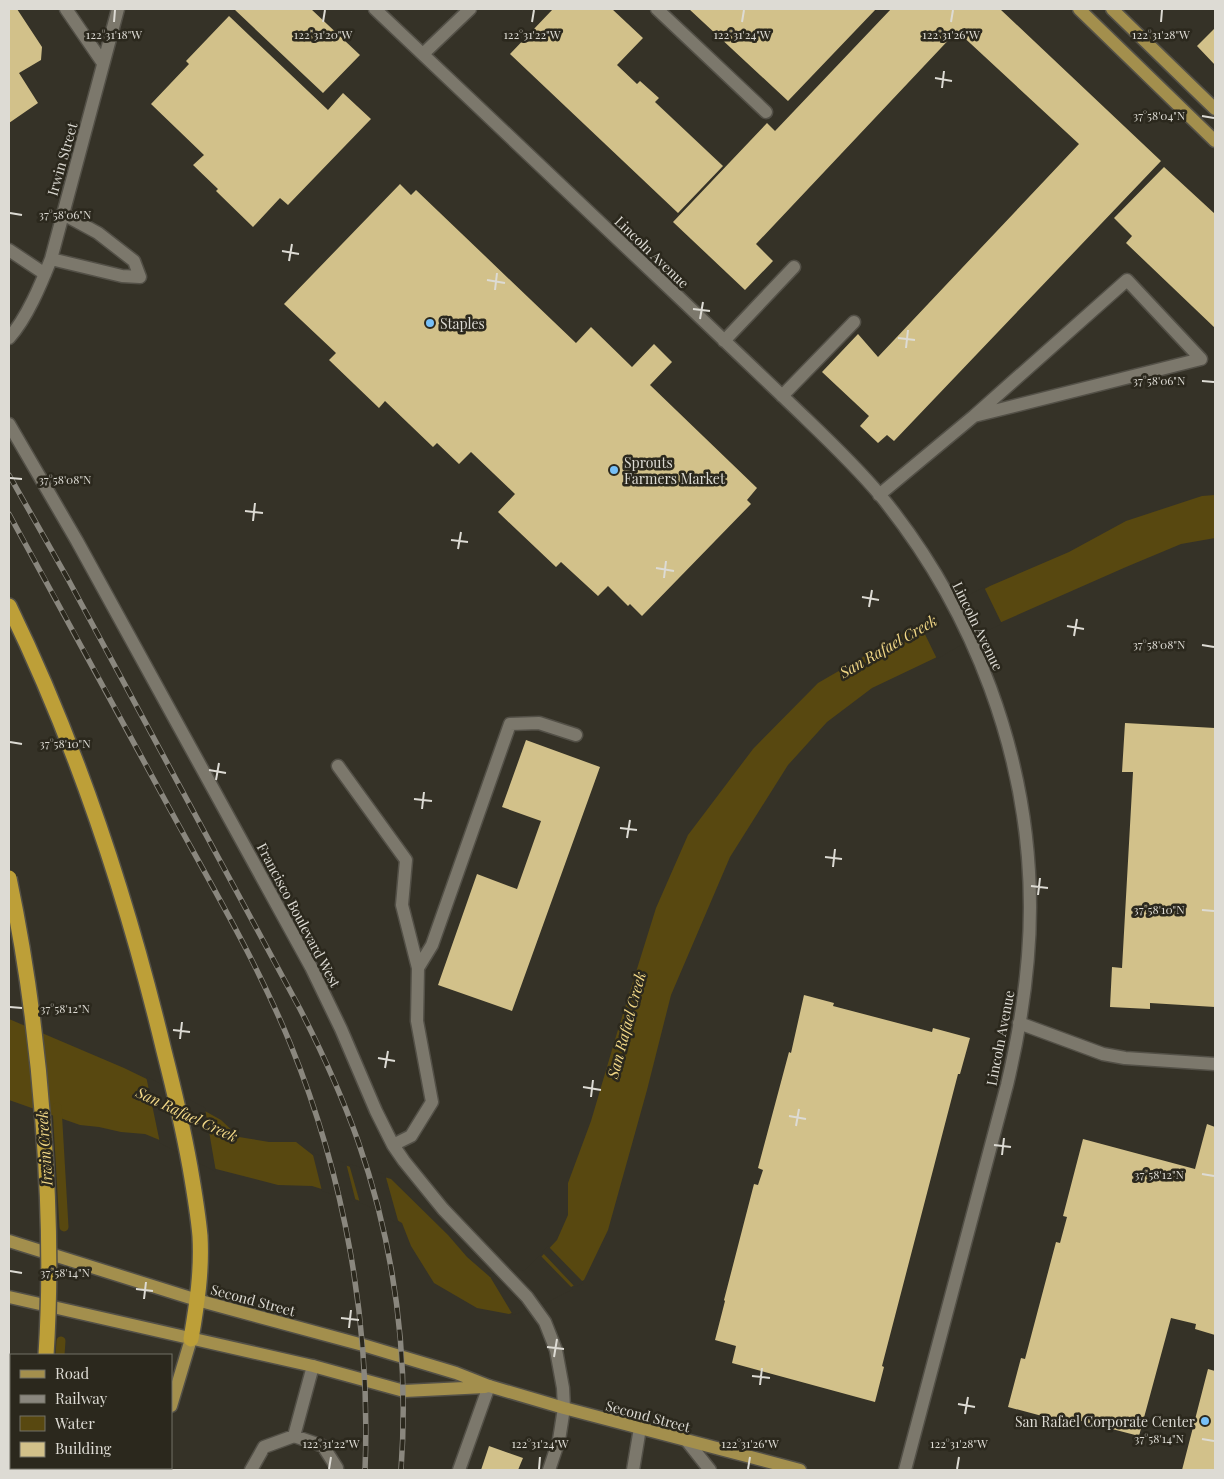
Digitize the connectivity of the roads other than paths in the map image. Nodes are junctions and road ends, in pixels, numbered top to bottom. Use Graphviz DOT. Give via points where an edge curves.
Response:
graph roads {
  1 [pos="66,9"];
  2 [pos="118,9"];
  3 [pos="375,9"];
  4 [pos="470,9"];
  5 [pos="656,9"];
  6 [pos="1079,9"];
  7 [pos="1112,9"];
  8 [pos="423,54"];
  9 [pos="103,63"];
  10 [pos="1215,109"];
  11 [pos="766,112"];
  12 [pos="1215,141"];
  13 [pos="63,214"];
  14 [pos="9,250"];
  15 [pos="51,259"];
  16 [pos="794,267"];
  17 [pos="45,274"];
  18 [pos="854,322"];
  19 [pos="9,338"];
  20 [pos="724,341"];
  21 [pos="782,396"];
  22 [pos="974,416"];
  23 [pos="9,424"];
  24 [pos="879,495"];
  25 [pos="9,606"];
  26 [pos="576,735"];
  27 [pos="338,766"];
  28 [pos="9,878"];
  29 [pos="418,968"];
  30 [pos="1020,1023"];
  31 [pos="1215,1064"];
  32 [pos="394,1145"];
  33 [pos="9,1241"];
  34 [pos="9,1297"];
  35 [pos="197,1300"];
  36 [pos="191,1339"];
  37 [pos="46,1354"];
  38 [pos="313,1366"];
  39 [pos="489,1386"];
  40 [pos="172,1403"];
  41 [pos="564,1408"];
  42 [pos="640,1428"];
  43 [pos="294,1436"];
  44 [pos="687,1442"];
  45 [pos="251,1470"];
  46 [pos="337,1470"];
  47 [pos="459,1470"];
  48 [pos="549,1470"];
  49 [pos="633,1470"];
  50 [pos="710,1470"];
  51 [pos="800,1470"];
  52 [pos="905,1470"];
  1 -- 9 [label="street"];
  2 -- 9 [label="street, Irwin Street"];
  3 -- 8 [label="street, Lincoln Avenue"];
  4 -- 8 [label="street"];
  5 -- 11 [label="street"];
  6 -- 12 [label="main road"];
  7 -- 10 [label="main road"];
  8 -- 20 [label="street, Lincoln Avenue"];
  9 -- 13 [label="street, Irwin Street"];
  13 -- 15 [label="street, Irwin Street"];
  13 -- 15 [label="street" via="98,233 134,261 140,277 122,276"];
  14 -- 17 [label="street"];
  15 -- 17 [label="street, Irwin Street"];
  16 -- 20 [label="street"];
  17 -- 19 [label="street, Irwin Street"];
  18 -- 21 [label="street"];
  20 -- 21 [label="street, Lincoln Avenue"];
  21 -- 24 [label="street, Lincoln Avenue"];
  22 -- 22 [label="street" via="1127,280 1201,359 1012,407"];
  22 -- 24 [label="street"];
  23 -- 32 [label="street, Francisco Boulevard West" via="77,541 311,967"];
  24 -- 30 [label="street, Lincoln Avenue" via="928,561 948,596 982,666 1011,759 1027,849 1030,900"];
  25 -- 35 [label="highway" via="56,710 100,825 137,944 192,1178 200,1235"];
  26 -- 29 [label="street" via="539,723 510,724 432,945"];
  27 -- 29 [label="street" via="406,860 402,905"];
  28 -- 37 [label="highway, bridge" via="26,971 42,1104 49,1227"];
  29 -- 32 [label="street" via="417,1021 432,1102 411,1136"];
  30 -- 31 [label="street" via="1103,1054"];
  30 -- 52 [label="street, Lincoln Avenue" via="1007,1085"];
  32 -- 41 [label="street, Francisco Boulevard West" via="428,1193 534,1305 545,1322 556,1350"];
  33 -- 35 [label="main road, Second Street"];
  34 -- 36 [label="main road, Second Street"];
  35 -- 36 [label="highway"];
  35 -- 39 [label="main road, Second Street" via="402,1357"];
  36 -- 38 [label="main road, Second Street"];
  36 -- 40 [label="main road"];
  38 -- 39 [label="main road, Second Street" via="404,1391"];
  38 -- 43 [label="street"];
  39 -- 41 [label="main road, Second Street"];
  39 -- 47 [label="street"];
  41 -- 42 [label="main road, Second Street"];
  41 -- 48 [label="street, Francisco Boulevard West" via="559,1440"];
  42 -- 44 [label="main road, Second Street"];
  42 -- 49 [label="street"];
  43 -- 45 [label="street" via="264,1447"];
  43 -- 46 [label="street" via="323,1446"];
  44 -- 50 [label="street"];
  44 -- 51 [label="main road, Second Street"];
}
